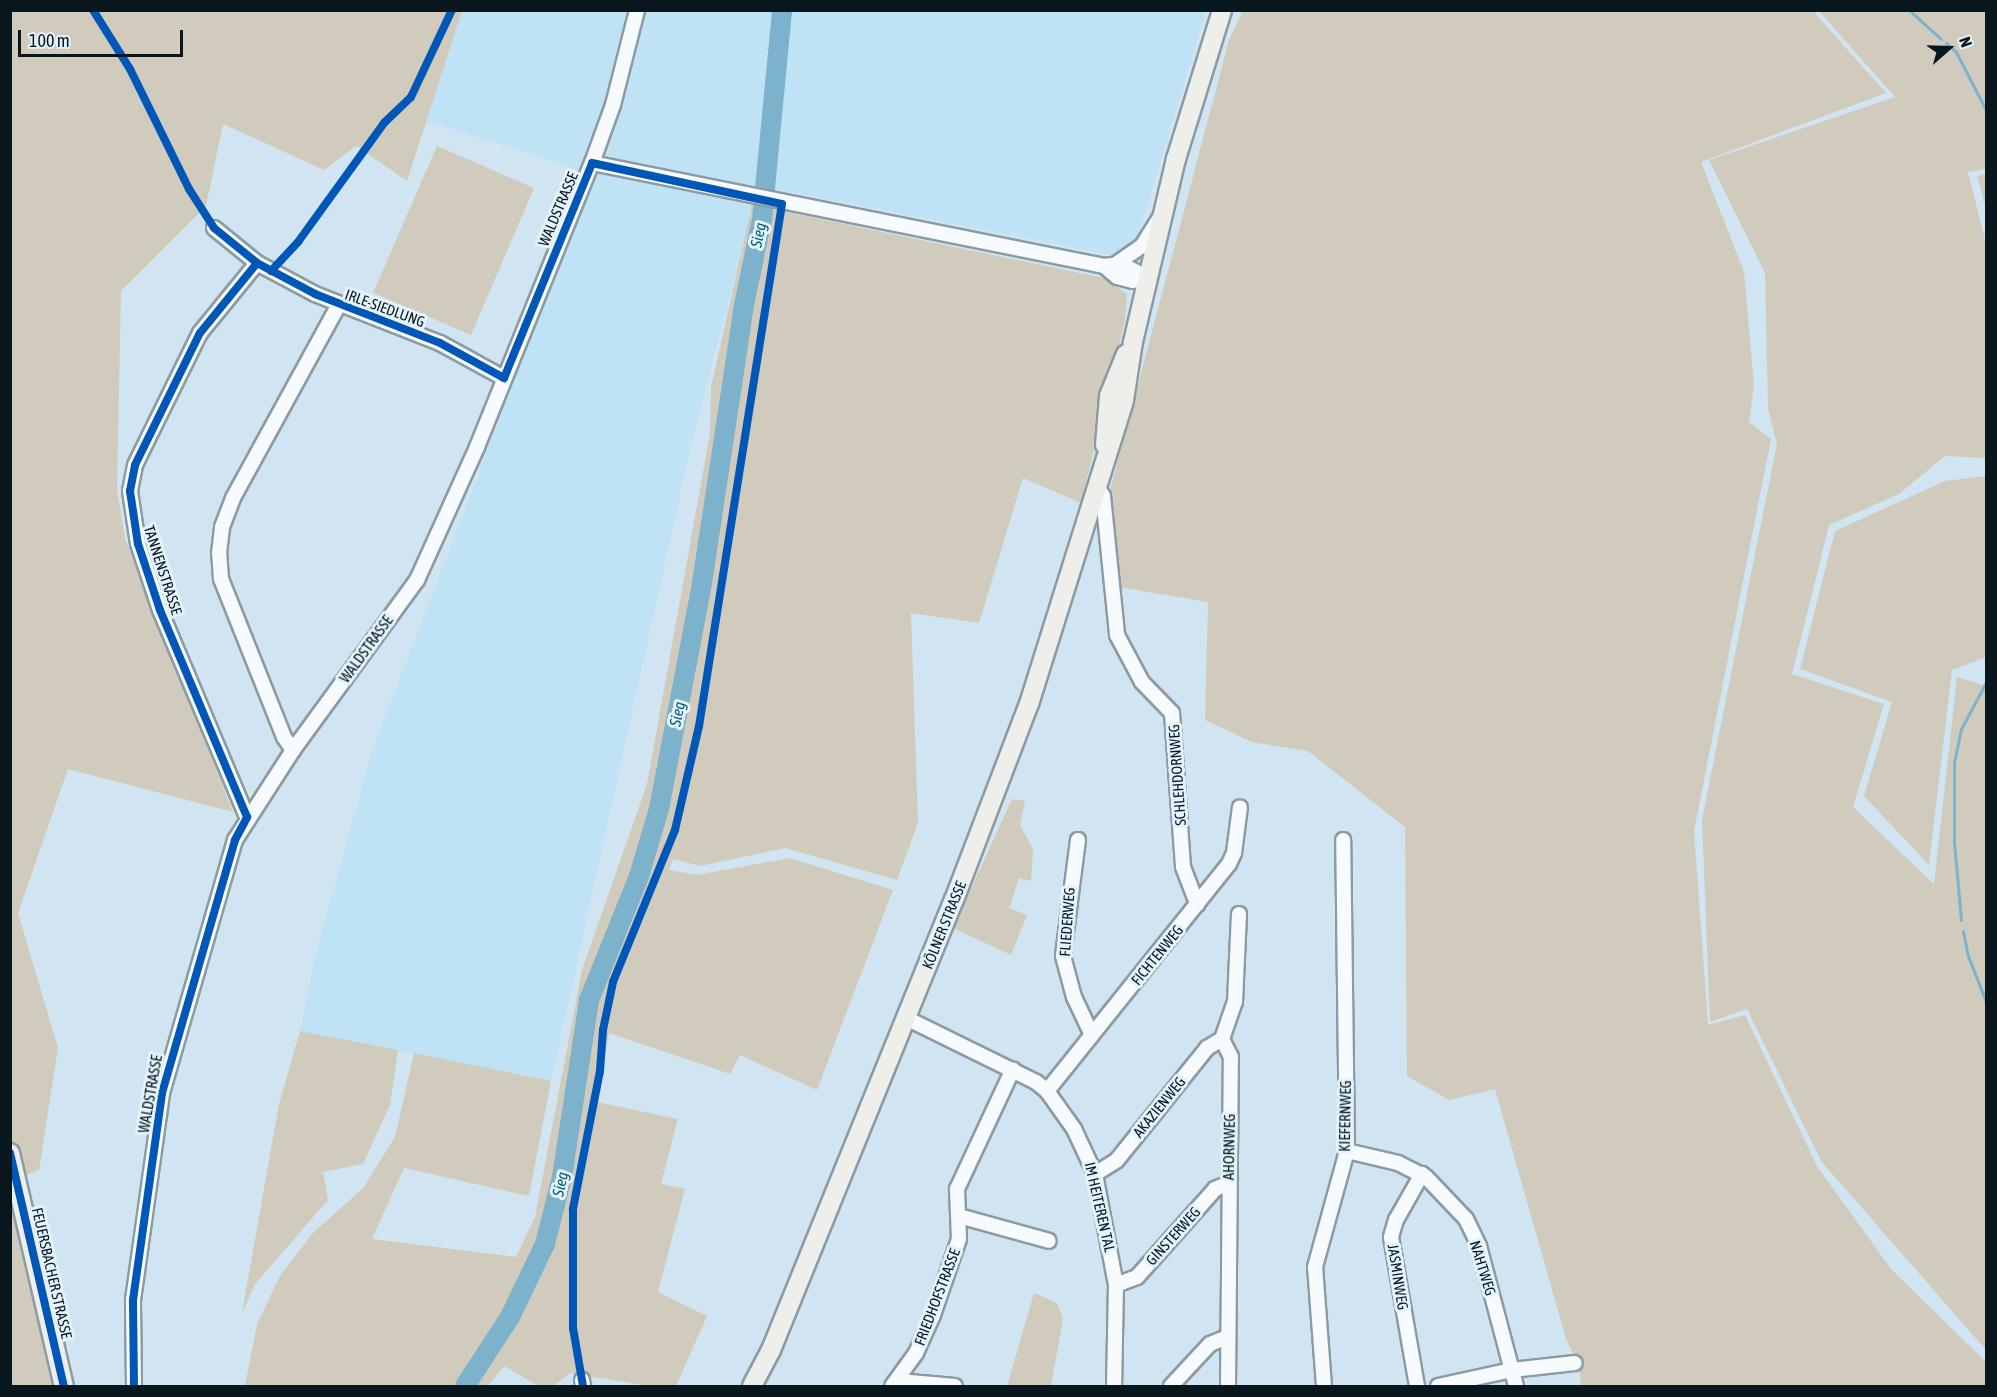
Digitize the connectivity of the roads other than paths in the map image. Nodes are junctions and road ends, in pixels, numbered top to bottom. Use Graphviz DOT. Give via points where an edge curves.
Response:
graph roads {
  1 [pos="637,10"];
  2 [pos="1222,10"];
  3 [pos="592,163"];
  4 [pos="1164,209"];
  5 [pos="214,228"];
  6 [pos="257,263"];
  7 [pos="1110,265"];
  8 [pos="1149,278"];
  9 [pos="339,306"];
  10 [pos="504,378"];
  11 [pos="1096,485"];
  12 [pos="293,750"];
  13 [pos="1240,807"];
  14 [pos="247,817"];
  15 [pos="1078,840"];
  16 [pos="1343,840"];
  17 [pos="1197,904"];
  18 [pos="1239,914"];
  19 [pos="906,1018"];
  20 [pos="1092,1035"];
  21 [pos="1222,1039"];
  22 [pos="1012,1069"];
  23 [pos="1047,1091"];
  24 [pos="1347,1151"];
  25 [pos="12,1162"];
  26 [pos="1095,1174"];
  27 [pos="1422,1174"];
  28 [pos="1227,1184"];
  29 [pos="959,1216"];
  30 [pos="1049,1241"];
  31 [pos="1116,1285"];
  32 [pos="1227,1337"];
  33 [pos="1575,1363"];
  34 [pos="1512,1370"];
  35 [pos="895,1383"];
  36 [pos="64,1386"];
  37 [pos="134,1386"];
  38 [pos="752,1386"];
  39 [pos="955,1386"];
  40 [pos="1114,1386"];
  41 [pos="1171,1386"];
  42 [pos="1228,1386"];
  43 [pos="1324,1386"];
  44 [pos="1417,1386"];
  45 [pos="1438,1386"];
  46 [pos="1516,1386"];
  1 -- 3 [label="street, WALDSTRASSE" via="613,105"];
  2 -- 4 [label="main road, KÖLNER STRASSE" via="1191,101"];
  3 -- 7 [label="street, WALDSTRASSE" via="775,203"];
  3 -- 10 [label="street, WALDSTRASSE"];
  4 -- 7 [label="street" via="1142,246"];
  4 -- 8 [label="main road, KÖLNER STRASSE"];
  5 -- 6 [label="street"];
  6 -- 9 [label="street, IRLE-SIEDLUNG"];
  6 -- 14 [label="street, TANNENSTRASSE" via="200,333 139,456 130,491 138,544 160,610"];
  7 -- 8 [label="street, WALDSTRASSE" via="1117,277 1133,281"];
  8 -- 11 [label="main road, KÖLNER STRASSE" via="1133,342 1109,396 1106,453"];
  9 -- 10 [label="street, IRLE-SIEDLUNG" via="440,343"];
  9 -- 12 [label="street, IRLE-SIEDLUNG" via="233,498 222,527 219,553 221,579 284,737"];
  10 -- 12 [label="street, WALDSTRASSE" via="417,580"];
  11 -- 17 [label="street, SCHLEHDORNWEG" via="1103,496 1117,635 1142,682 1172,712 1183,867"];
  11 -- 19 [label="main road, KÖLNER STRASSE" via="1003,777"];
  12 -- 14 [label="street, WALDSTRASSE"];
  13 -- 17 [label="street, FICHTENWEG" via="1234,853"];
  14 -- 37 [label="street, WALDSTRASSE" via="236,840 162,1092 133,1300"];
  15 -- 20 [label="street, FLIEDERWEG" via="1063,956 1074,997"];
  16 -- 24 [label="street, KIEFERNWEG"];
  17 -- 20 [label="street, FICHTENWEG"];
  18 -- 21 [label="street" via="1235,1002"];
  19 -- 22 [label="street, IM HEITEREN TAL"];
  19 -- 38 [label="main road, KÖLNER STRASSE" via="771,1350"];
  20 -- 23 [label="street, FICHTENWEG"];
  21 -- 26 [label="street, AKAZIENWEG" via="1207,1048 1117,1160"];
  21 -- 28 [label="street, AHORNWEG" via="1231,1057"];
  22 -- 23 [label="street, IM HEITEREN TAL"];
  22 -- 29 [label="street, FRIEDHOFSTRASSE" via="957,1189"];
  23 -- 26 [label="street, IM HEITEREN TAL" via="1074,1129"];
  24 -- 27 [label="street, NAHTWEG" via="1398,1163"];
  24 -- 43 [label="street, KIEFERNWEG" via="1315,1267"];
  25 -- 36 [label="main road, FEUERSBACHER STRASSE"];
  26 -- 31 [label="street, IM HEITEREN TAL"];
  27 -- 34 [label="street, NAHTWEG" via="1449,1197 1466,1219 1479,1246"];
  27 -- 44 [label="street, JASMINWEG" via="1396,1220 1391,1237"];
  28 -- 31 [label="street, GINSTERWEG" via="1215,1189 1137,1276"];
  28 -- 32 [label="street, AHORNWEG"];
  29 -- 30 [label="street"];
  29 -- 35 [label="street, FRIEDHOFSTRASSE" via="959,1239 933,1315"];
  31 -- 40 [label="street, IM HEITEREN TAL"];
  32 -- 41 [label="street" via="1210,1344"];
  32 -- 42 [label="street, AHORNWEG"];
  33 -- 34 [label="street"];
  34 -- 45 [label="street"];
  34 -- 46 [label="street, NAHTWEG"];
  35 -- 39 [label="street"];
}
